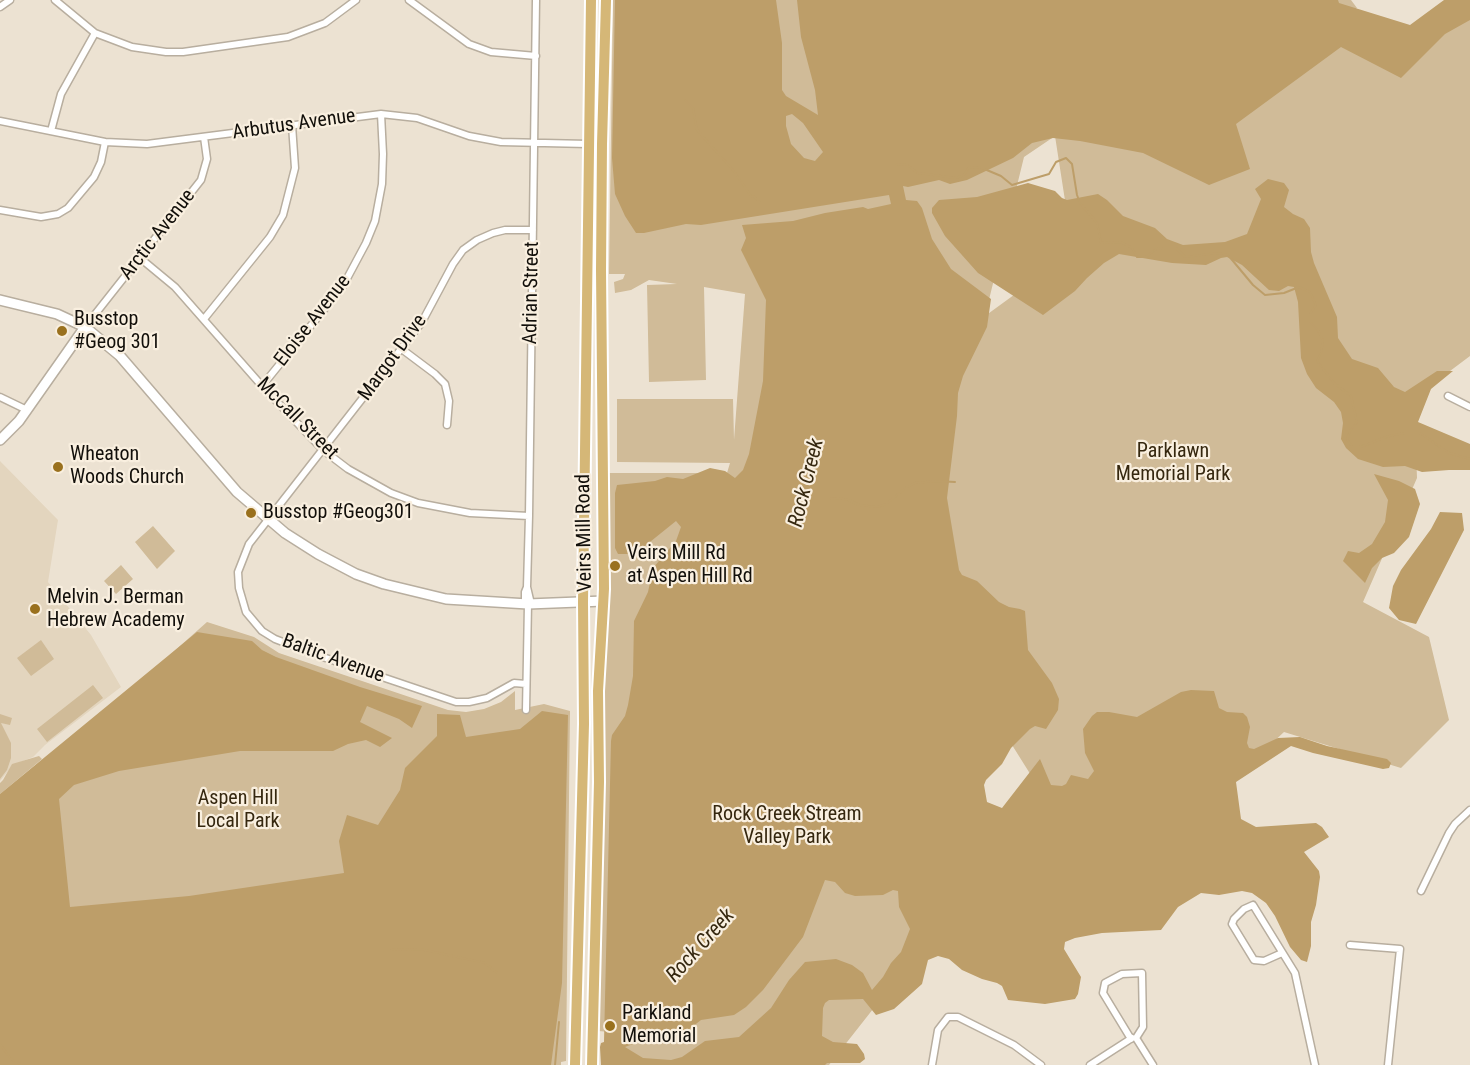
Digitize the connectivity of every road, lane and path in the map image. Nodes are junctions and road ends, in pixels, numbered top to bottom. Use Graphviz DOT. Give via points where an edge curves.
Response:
graph roads {
  1 [pos="10,0"];
  2 [pos="55,0"];
  3 [pos="356,0"];
  4 [pos="409,0"];
  5 [pos="536,0"];
  6 [pos="591,0"];
  7 [pos="606,0"];
  8 [pos="0,7"];
  9 [pos="94,33"];
  10 [pos="536,56"];
  11 [pos="589,104"];
  12 [pos="603,105"];
  13 [pos="381,114"];
  14 [pos="0,121"];
  15 [pos="292,125"];
  16 [pos="51,131"];
  17 [pos="204,137"];
  18 [pos="105,142"];
  19 [pos="534,143"];
  20 [pos="588,144"];
  21 [pos="0,210"];
  22 [pos="533,230"];
  23 [pos="140,258"];
  24 [pos="0,300"];
  25 [pos="204,319"];
  26 [pos="85,327"];
  27 [pos="403,350"];
  28 [pos="262,386"];
  29 [pos="1448,396"];
  30 [pos="0,397"];
  31 [pos="1470,407"];
  32 [pos="27,410"];
  33 [pos="447,425"];
  34 [pos="0,440"];
  35 [pos="323,450"];
  36 [pos="529,516"];
  37 [pos="268,519"];
  38 [pos="583,602"];
  39 [pos="604,602"];
  40 [pos="528,604"];
  41 [pos="526,684"];
  42 [pos="526,710"];
  43 [pos="1470,810"];
  44 [pos="1421,891"];
  45 [pos="1350,945"];
  46 [pos="1282,953"];
  47 [pos="1133,1038"];
  48 [pos="575,1063"];
  49 [pos="592,1065"];
  50 [pos="932,1065"];
  51 [pos="1041,1065"];
  52 [pos="1090,1065"];
  53 [pos="1153,1065"];
  54 [pos="1315,1065"];
  55 [pos="1388,1065"];
  1 -- 8 [label="street"];
  2 -- 9 [label="street"];
  3 -- 9 [label="street" via="325,23 288,37 183,52 132,47"];
  4 -- 10 [label="street" via="469,44 490,52"];
  5 -- 10 [label="street, Adrian Street"];
  6 -- 11 [label="main road, Veirs Mill Road"];
  7 -- 12 [label="main road, Veirs Mill Road"];
  9 -- 16 [label="street" via="61,94"];
  10 -- 19 [label="street, Adrian Street"];
  11 -- 12 [label="main road"];
  11 -- 20 [label="main road, Veirs Mill Road"];
  12 -- 39 [label="main road, Veirs Mill Road"];
  13 -- 15 [label="street, Arbutus Avenue"];
  13 -- 19 [label="street, Arbutus Avenue" via="417,118 469,136"];
  13 -- 28 [label="street, Eloise Avenue" via="381,184 375,221 366,243 343,286"];
  14 -- 16 [label="street, Arbutus Avenue"];
  15 -- 17 [label="street, Arbutus Avenue"];
  15 -- 25 [label="street" via="295,168 283,215"];
  16 -- 18 [label="street, Arbutus Avenue"];
  17 -- 18 [label="street, Arbutus Avenue" via="147,144"];
  17 -- 23 [label="street, Arctic Avenue" via="207,159 201,180"];
  18 -- 21 [label="street" via="94,177 68,208 41,217"];
  19 -- 20 [label="street, Arbutus Avenue"];
  19 -- 22 [label="street, Adrian Street"];
  20 -- 38 [label="main road, Veirs Mill Road"];
  22 -- 27 [label="street, Margot Drive" via="493,233 464,250"];
  22 -- 36 [label="street, Adrian Street"];
  23 -- 25 [label="street, McCall Street" via="167,279"];
  23 -- 26 [label="street, Arctic Avenue"];
  24 -- 26 [label="street" via="57,314"];
  25 -- 28 [label="street, McCall Street"];
  26 -- 32 [label="street, Arctic Avenue"];
  26 -- 37 [label="street" via="120,356 237,492"];
  27 -- 33 [label="street" via="445,384 449,401"];
  27 -- 35 [label="street, Margot Drive"];
  28 -- 35 [label="street, McCall Street"];
  29 -- 31 [label="street"];
  30 -- 32 [label="street"];
  32 -- 34 [label="street, Arctic Avenue"];
  35 -- 36 [label="street, McCall Street" via="367,481 418,503 470,513"];
  35 -- 37 [label="street, Margot Drive"];
  36 -- 40 [label="street, Adrian Street" via="525,592"];
  37 -- 40 [label="street" via="318,554 384,584 446,599"];
  37 -- 41 [label="street, Baltic Avenue" via="249,544 238,572 238,588 246,612 262,631 314,654 456,702 488,698 514,683"];
  38 -- 39 [label="street"];
  38 -- 40 [label="street"];
  38 -- 48 [label="main road, Veirs Mill Road" via="584,724"];
  39 -- 49 [label="main road, Veirs Mill Road" via="598,691"];
  40 -- 41 [label="street, Adrian Street"];
  41 -- 42 [label="street, Adrian Street"];
  43 -- 44 [label="street" via="1449,833"];
  45 -- 55 [label="street" via="1400,949"];
  46 -- 46 [label="street" via="1264,961 1254,960 1232,924 1234,919 1253,905"];
  46 -- 54 [label="street" via="1294,973"];
  47 -- 47 [label="street" via="1143,1026 1142,973 1122,974 1106,983 1103,993"];
  47 -- 52 [label="street"];
  47 -- 53 [label="street"];
  50 -- 51 [label="street" via="938,1029 948,1017 958,1017 1014,1044"];
}
